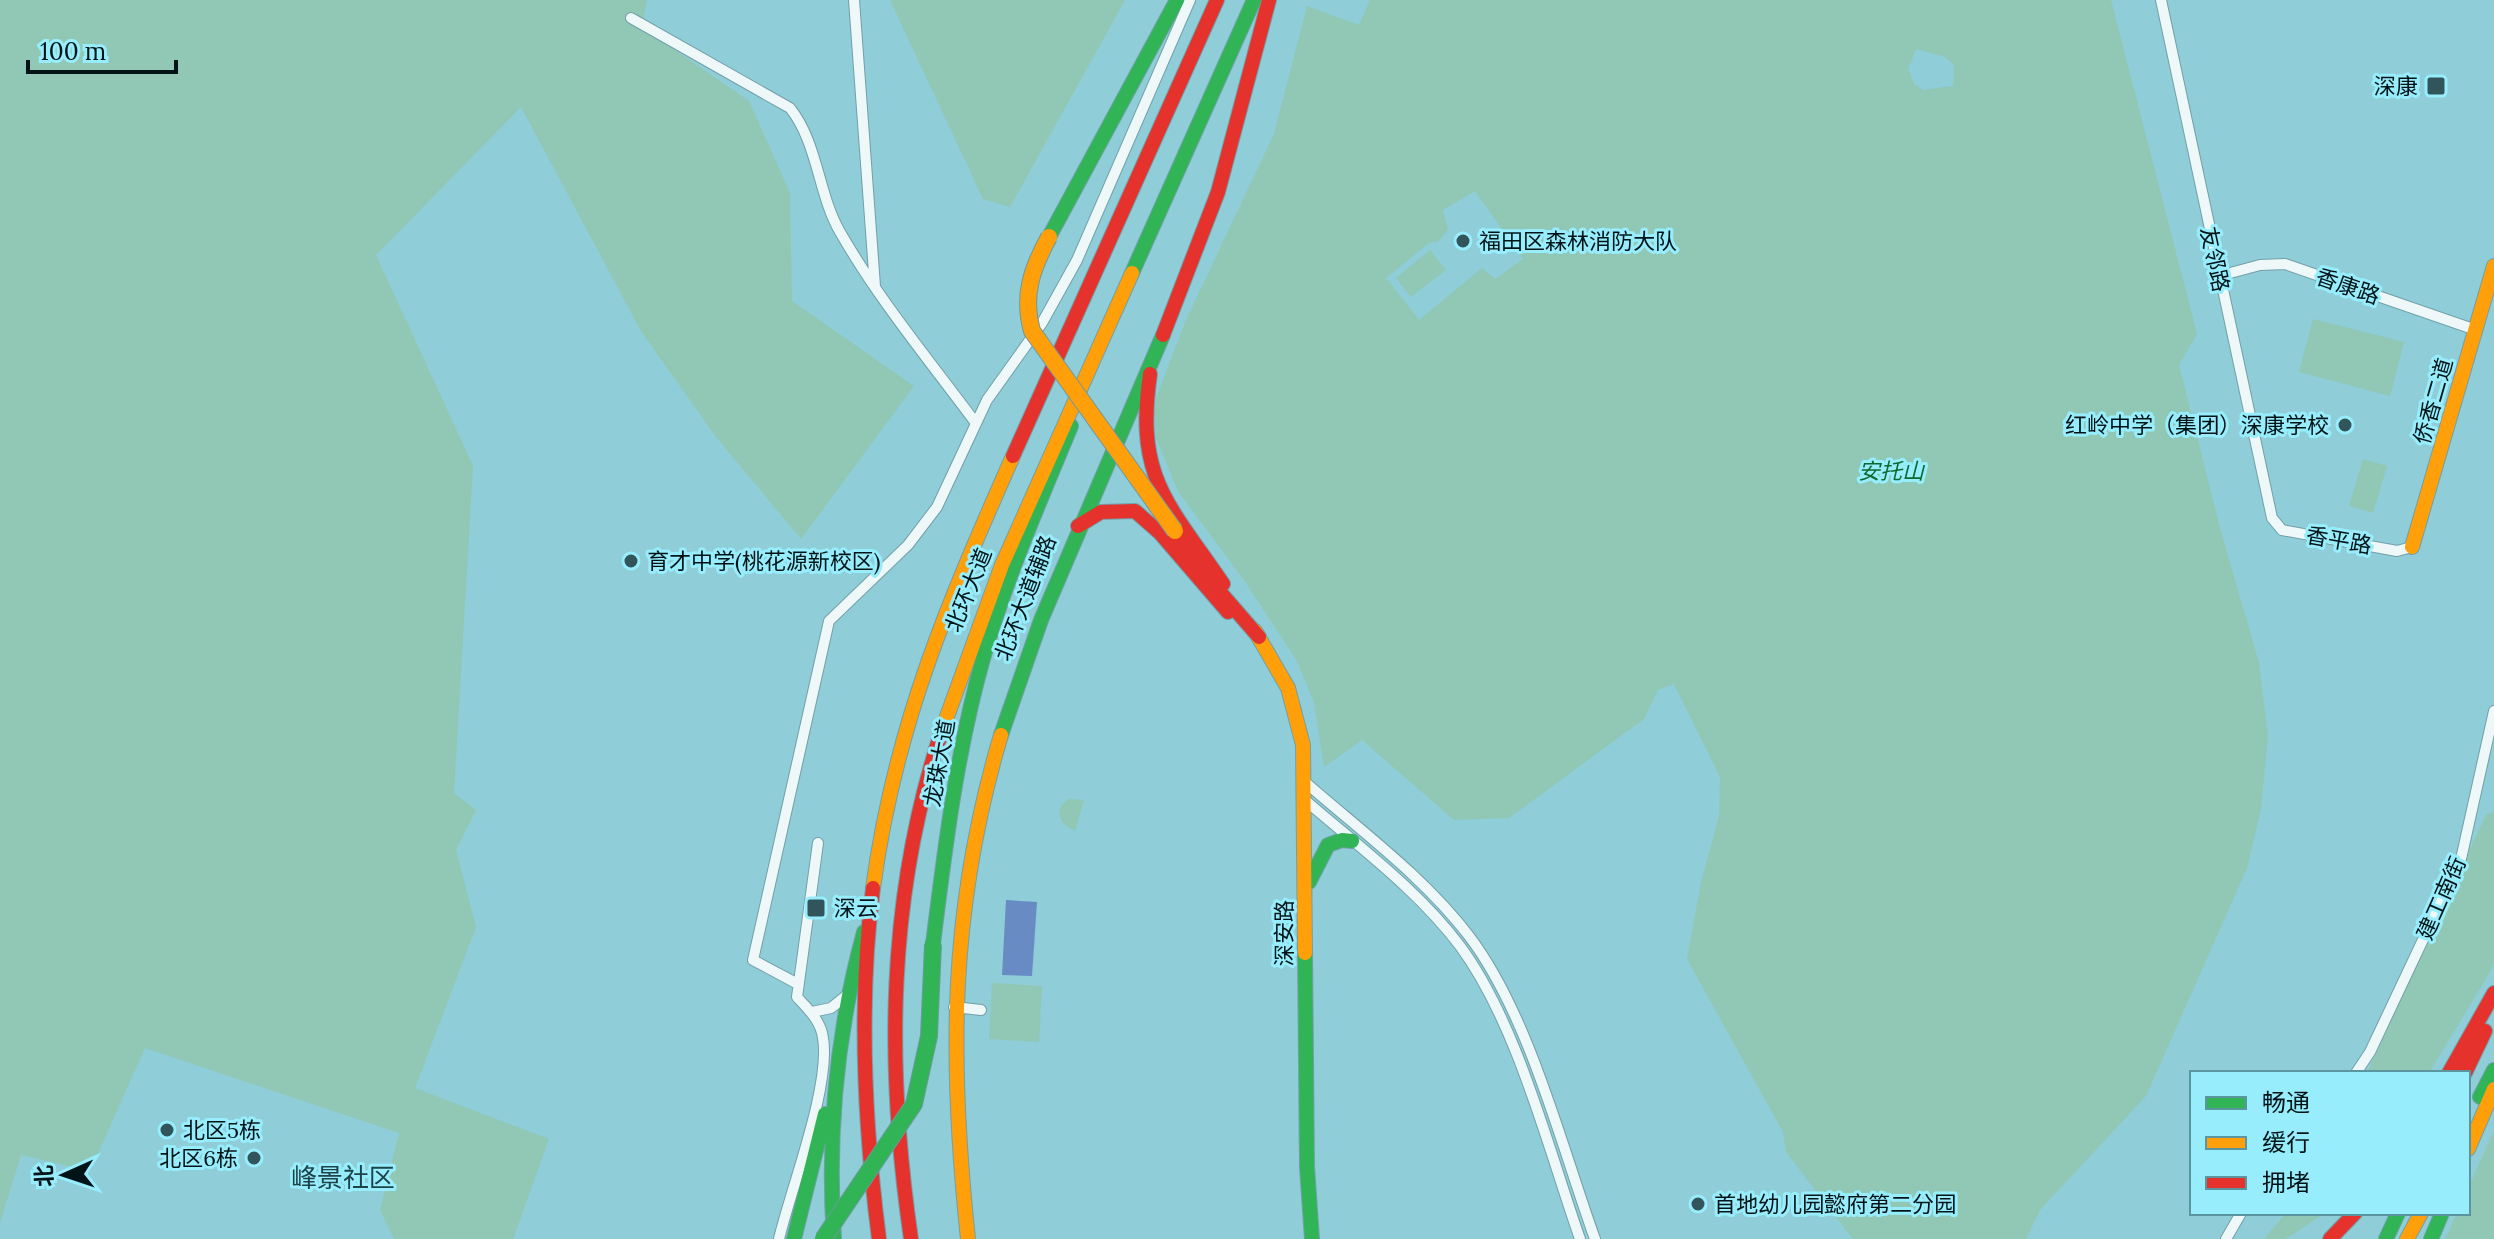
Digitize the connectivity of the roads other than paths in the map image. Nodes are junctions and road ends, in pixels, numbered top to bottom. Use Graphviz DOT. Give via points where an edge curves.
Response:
graph roads {
  1 [pos="854,0"];
  2 [pos="1177,0"];
  3 [pos="1190,0"];
  4 [pos="1217,0"];
  5 [pos="1254,0"];
  6 [pos="1269,0"];
  7 [pos="2161,0"];
  8 [pos="631,18"];
  9 [pos="2494,266"];
  10 [pos="2219,276"];
  11 [pos="875,288"];
  12 [pos="1123,290"];
  13 [pos="2476,330"];
  14 [pos="1153,354"];
  15 [pos="975,422"];
  16 [pos="2272,518"];
  17 [pos="1077,527"];
  18 [pos="2412,547"];
  19 [pos="1259,637"];
  20 [pos="2494,711"];
  21 [pos="1305,782"];
  22 [pos="1305,800"];
  23 [pos="1352,841"];
  24 [pos="818,843"];
  25 [pos="1306,890"];
  26 [pos="868,921"];
  27 [pos="796,983"];
  28 [pos="2494,993"];
  29 [pos="846,996"];
  30 [pos="954,1007"];
  31 [pos="981,1010"];
  32 [pos="2494,1011"];
  33 [pos="812,1012"];
  34 [pos="2494,1070"];
  35 [pos="2357,1071"];
  36 [pos="2450,1071"];
  37 [pos="2466,1071"];
  38 [pos="833,1081"];
  39 [pos="2494,1089"];
  40 [pos="2470,1117"];
  41 [pos="2470,1144"];
  42 [pos="814,1157"];
  43 [pos="2240,1215"];
  44 [pos="2353,1215"];
  45 [pos="2397,1215"];
  46 [pos="2420,1215"];
  47 [pos="2441,1215"];
  48 [pos="779,1239"];
  49 [pos="787,1239"];
  50 [pos="794,1239"];
  51 [pos="823,1239"];
  52 [pos="834,1239"];
  53 [pos="879,1239"];
  54 [pos="914,1239"];
  55 [pos="968,1239"];
  56 [pos="1312,1239"];
  57 [pos="1580,1239"];
  58 [pos="1595,1239"];
  59 [pos="2226,1239"];
  60 [pos="2330,1239"];
  61 [pos="2386,1239"];
  62 [pos="2407,1239"];
  63 [pos="2431,1239"];
  1 -- 11 [label="street"];
  2 -- 19 [label="main road, bridge" via="1049,237 1027,284 1026,307 1032,331 1213,584"];
  3 -- 15 [label="street" via="1077,260"];
  4 -- 26 [label="main road, 北环大道" via="931,650 890,785"];
  5 -- 12 [label="main road, 北环大道"];
  6 -- 14 [label="main road, 北环大道辅路" via="1229,159"];
  7 -- 10 [label="street, 友邻路"];
  8 -- 11 [label="street" via="790,108 805,134 839,230"];
  9 -- 13 [label="main road, 侨香二道"];
  10 -- 13 [label="street, 香康路" via="2285,264"];
  10 -- 16 [label="street, 友邻路"];
  11 -- 15 [label="street"];
  12 -- 51 [label="main road, 龙珠大道, bridge" via="983,657 933,944 919,1090 905,1122"];
  12 -- 54 [label="main road, 北环大道" via="993,582 938,735 921,800 894,989 895,1086"];
  13 -- 18 [label="main road, 侨香二道"];
  14 -- 17 [label="main road, 北环大道辅路"];
  14 -- 19 [label="main road" via="1145,409 1148,457 1163,491"];
  15 -- 27 [label="street" via="949,487 923,529 829,621 753,960"];
  16 -- 18 [label="street, 香平路" via="2282,530 2397,551"];
  17 -- 19 [label="main road" via="1101,512 1135,511 1158,530 1206,592"];
  17 -- 30 [label="main road, 北环大道辅路" via="1008,705 992,765 968,869"];
  19 -- 21 [label="main road, 深安路" via="1294,707"];
  20 -- 35 [label="street, 建工南街" via="2461,859"];
  21 -- 22 [label="main road, 深安路"];
  21 -- 58 [label="street" via="1432,894 1483,956 1515,1016"];
  22 -- 23 [label="street"];
  22 -- 25 [label="main road, 深安路"];
  23 -- 25 [label="main road" via="1326,846"];
  23 -- 57 [label="street" via="1431,912 1484,982 1507,1032"];
  24 -- 27 [label="street"];
  25 -- 56 [label="main road, 深安路"];
  26 -- 29 [label="main road"];
  26 -- 53 [label="main road, 北环大道" via="865,1093"];
  27 -- 33 [label="street" via="797,997"];
  28 -- 36 [label="main road"];
  29 -- 33 [label="street" via="831,1008"];
  29 -- 38 [label="main road"];
  30 -- 31 [label="street"];
  30 -- 55 [label="main road, 北环大道辅路" via="955,1118"];
  32 -- 37 [label="main road"];
  33 -- 48 [label="street" via="824,1038 822,1068"];
  34 -- 40 [label="main road"];
  38 -- 42 [label="main road"];
  38 -- 52 [label="main road" via="829,1185"];
  39 -- 41 [label="main road"];
  42 -- 49 [label="main road"];
  42 -- 50 [label="main road"];
  43 -- 59 [label="street"];
  44 -- 60 [label="main road"];
  45 -- 61 [label="main road"];
  46 -- 62 [label="main road"];
  47 -- 63 [label="main road"];
}
